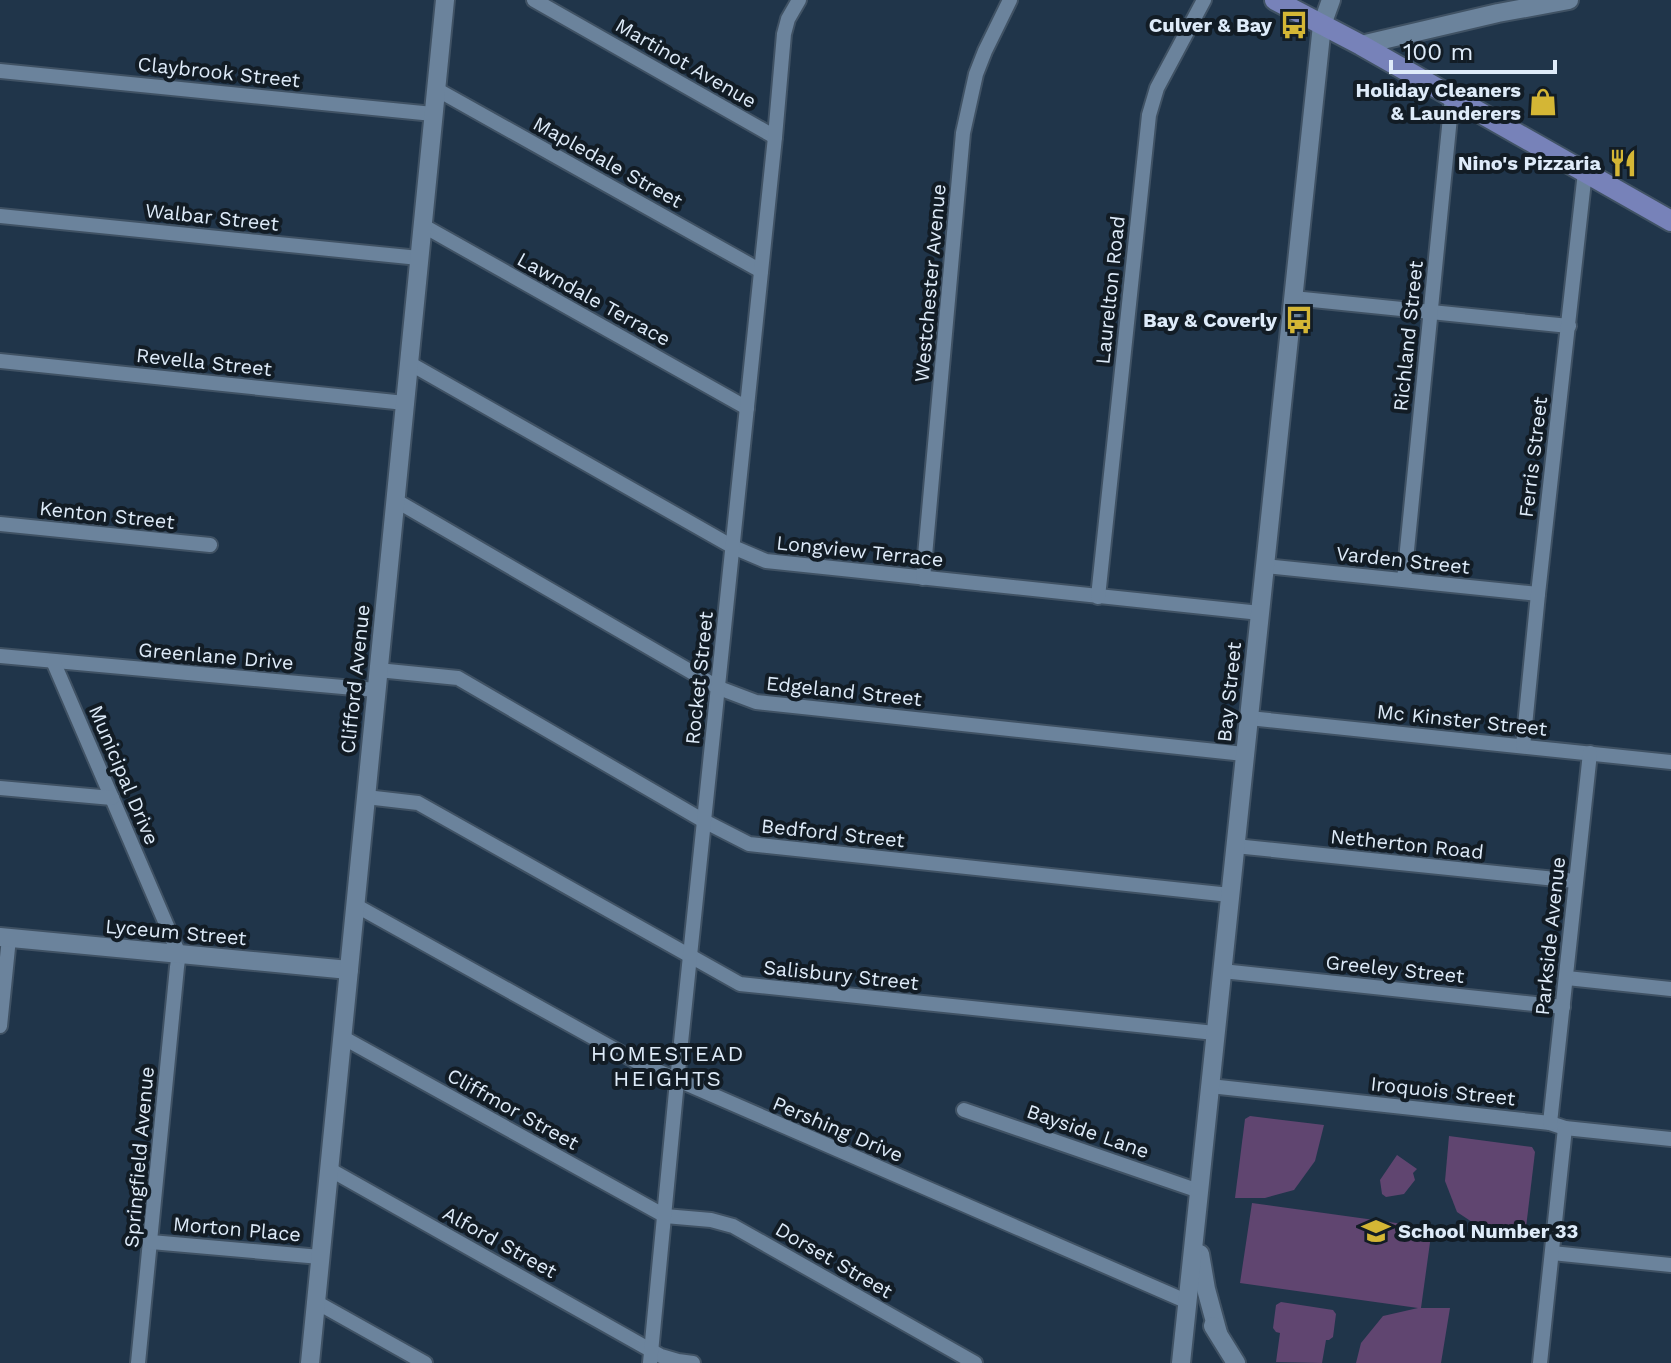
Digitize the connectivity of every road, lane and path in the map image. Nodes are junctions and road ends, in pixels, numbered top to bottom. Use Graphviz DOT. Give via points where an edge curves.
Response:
graph roads {
  1 [pos="445,0"];
  2 [pos="534,0"];
  3 [pos="799,0"];
  4 [pos="1010,0"];
  5 [pos="1204,0"];
  6 [pos="1275,0"];
  7 [pos="1331,0"];
  8 [pos="1569,0"];
  9 [pos="1499,7"];
  10 [pos="1322,25"];
  11 [pos="1361,45"];
  12 [pos="0,71"];
  13 [pos="436,89"];
  14 [pos="1452,97"];
  15 [pos="433,114"];
  16 [pos="775,137"];
  17 [pos="1585,172"];
  18 [pos="0,216"];
  19 [pos="1671,221"];
  20 [pos="422,225"];
  21 [pos="419,258"];
  22 [pos="761,271"];
  23 [pos="1293,298"];
  24 [pos="1430,312"];
  25 [pos="1569,326"];
  26 [pos="0,361"];
  27 [pos="409,363"];
  28 [pos="405,403"];
  29 [pos="747,408"];
  30 [pos="395,500"];
  31 [pos="0,524"];
  32 [pos="210,545"];
  33 [pos="733,547"];
  34 [pos="1265,566"];
  35 [pos="923,578"];
  36 [pos="1404,580"];
  37 [pos="1538,594"];
  38 [pos="1098,597"];
  39 [pos="1260,613"];
  40 [pos="0,656"];
  41 [pos="53,661"];
  42 [pos="378,670"];
  43 [pos="719,688"];
  44 [pos="376,690"];
  45 [pos="1249,718"];
  46 [pos="1523,746"];
  47 [pos="1590,753"];
  48 [pos="1244,754"];
  49 [pos="1671,762"];
  50 [pos="0,788"];
  51 [pos="366,797"];
  52 [pos="112,798"];
  53 [pos="704,821"];
  54 [pos="1235,846"];
  55 [pos="1575,881"];
  56 [pos="1230,895"];
  57 [pos="355,905"];
  58 [pos="4,937"];
  59 [pos="179,954"];
  60 [pos="691,957"];
  61 [pos="349,970"];
  62 [pos="1222,971"];
  63 [pos="1567,978"];
  64 [pos="1671,989"];
  65 [pos="1563,1007"];
  66 [pos="0,1026"];
  67 [pos="1215,1033"];
  68 [pos="342,1037"];
  69 [pos="677,1081"];
  70 [pos="1210,1086"];
  71 [pos="964,1110"];
  72 [pos="1550,1123"];
  73 [pos="1565,1128"];
  74 [pos="1671,1139"];
  75 [pos="329,1169"];
  76 [pos="1199,1191"];
  77 [pos="665,1216"];
  78 [pos="1197,1218"];
  79 [pos="151,1242"];
  80 [pos="1552,1253"];
  81 [pos="320,1257"];
  82 [pos="1671,1265"];
  83 [pos="316,1302"];
  84 [pos="1188,1302"];
  85 [pos="1218,1333"];
  86 [pos="650,1356"];
  87 [pos="138,1363"];
  88 [pos="310,1363"];
  89 [pos="425,1363"];
  90 [pos="693,1363"];
  91 [pos="975,1363"];
  92 [pos="1181,1363"];
  93 [pos="1236,1363"];
  94 [pos="1540,1363"];
  1 -- 13 [label="street, Clifford Avenue"];
  2 -- 16 [label="street, Martinot Avenue"];
  3 -- 16 [label="street, Rocket Street" via="784,34"];
  4 -- 35 [label="street, Westchester Avenue" via="976,74 963,133"];
  5 -- 38 [label="street, Laurelton Road" via="1157,88 1146,129"];
  6 -- 10 [label="main road"];
  7 -- 10 [label="street, Bay Street"];
  8 -- 9 [label="street"];
  9 -- 11 [label="street"];
  10 -- 11 [label="main road"];
  10 -- 23 [label="street, Bay Street"];
  11 -- 14 [label="main road"];
  12 -- 15 [label="street, Claybrook Street"];
  13 -- 15 [label="street, Clifford Avenue"];
  13 -- 22 [label="street, Mapledale Street"];
  14 -- 17 [label="main road"];
  14 -- 24 [label="street, Richland Street"];
  15 -- 20 [label="street, Clifford Avenue"];
  16 -- 22 [label="street, Rocket Street"];
  17 -- 19 [label="main road"];
  17 -- 25 [label="street, Ferris Street"];
  18 -- 21 [label="street, Walbar Street"];
  20 -- 21 [label="street, Clifford Avenue"];
  20 -- 29 [label="street, Lawndale Terrace"];
  21 -- 27 [label="street, Clifford Avenue"];
  22 -- 29 [label="street, Rocket Street"];
  23 -- 24 [label="street"];
  23 -- 34 [label="street, Bay Street"];
  24 -- 25 [label="street"];
  24 -- 36 [label="street, Richland Street"];
  25 -- 37 [label="street, Ferris Street"];
  26 -- 28 [label="street, Revella Street"];
  27 -- 28 [label="street, Clifford Avenue"];
  27 -- 33 [label="street, Longview Terrace"];
  28 -- 30 [label="street, Clifford Avenue"];
  29 -- 33 [label="street, Rocket Street"];
  30 -- 42 [label="street, Clifford Avenue"];
  30 -- 43 [label="street, Edgeland Street"];
  31 -- 32 [label="street, Kenton Street"];
  33 -- 35 [label="street, Longview Terrace" via="782,564"];
  33 -- 43 [label="street, Rocket Street"];
  34 -- 36 [label="street, Varden Street"];
  34 -- 39 [label="street, Bay Street"];
  35 -- 38 [label="street, Longview Terrace"];
  36 -- 37 [label="street, Varden Street"];
  37 -- 46 [label="street, Ferris Street"];
  38 -- 39 [label="street, Longview Terrace"];
  39 -- 45 [label="street, Bay Street"];
  40 -- 41 [label="street"];
  41 -- 44 [label="street, Greenlane Drive"];
  41 -- 52 [label="street, Municipal Drive"];
  42 -- 44 [label="street, Clifford Avenue"];
  42 -- 53 [label="street, Bedford Street" via="458,678"];
  43 -- 48 [label="street, Edgeland Street" via="756,702"];
  43 -- 53 [label="street, Rocket Street"];
  44 -- 51 [label="street, Clifford Avenue"];
  45 -- 46 [label="street, Mc Kinster Street"];
  45 -- 48 [label="street, Bay Street"];
  46 -- 47 [label="street, Mc Kinster Street"];
  47 -- 49 [label="street, Mc Kinster Street"];
  47 -- 55 [label="street, Parkside Avenue"];
  48 -- 54 [label="street, Bay Street"];
  50 -- 52 [label="street"];
  51 -- 57 [label="street, Clifford Avenue"];
  51 -- 60 [label="street, Salisbury Street" via="418,803"];
  52 -- 59 [label="street, Municipal Drive"];
  53 -- 56 [label="street, Bedford Street" via="760,846"];
  53 -- 60 [label="street, Rocket Street"];
  54 -- 55 [label="street, Netherton Road"];
  54 -- 56 [label="street, Bay Street"];
  55 -- 63 [label="street, Parkside Avenue"];
  56 -- 62 [label="street, Bay Street"];
  57 -- 61 [label="street, Clifford Avenue"];
  57 -- 69 [label="street, Pershing Drive"];
  58 -- 59 [label="street, Lyceum Street"];
  58 -- 66 [label="street"];
  59 -- 61 [label="street, Lyceum Street"];
  59 -- 79 [label="street, Springfield Avenue"];
  60 -- 67 [label="street, Salisbury Street" via="748,986"];
  60 -- 69 [label="street, Rocket Street"];
  61 -- 68 [label="street, Clifford Avenue"];
  62 -- 65 [label="street, Greeley Street"];
  62 -- 67 [label="street, Bay Street"];
  63 -- 64 [label="street"];
  63 -- 65 [label="street, Parkside Avenue"];
  65 -- 72 [label="street, Parkside Avenue"];
  67 -- 70 [label="street, Bay Street"];
  68 -- 75 [label="street, Clifford Avenue"];
  68 -- 77 [label="street, Cliffmor Street"];
  69 -- 77 [label="street, Rocket Street"];
  69 -- 84 [label="street, Pershing Drive"];
  70 -- 72 [label="street, Iroquois Street"];
  70 -- 76 [label="street, Bay Street"];
  71 -- 76 [label="street, Bayside Lane"];
  72 -- 73 [label="street, Iroquois Street"];
  73 -- 74 [label="street, Iroquois Street"];
  73 -- 80 [label="street"];
  75 -- 81 [label="street, Clifford Avenue"];
  75 -- 86 [label="street, Alford Street"];
  76 -- 78 [label="street, Bay Street"];
  77 -- 86 [label="street, Rocket Street"];
  77 -- 91 [label="street, Dorset Street" via="733,1226"];
  78 -- 84 [label="street, Bay Street"];
  78 -- 85 [label="street"];
  79 -- 81 [label="street, Morton Place"];
  79 -- 87 [label="street, Springfield Avenue"];
  80 -- 82 [label="street"];
  80 -- 94 [label="street"];
  81 -- 83 [label="street, Clifford Avenue"];
  83 -- 88 [label="street, Clifford Avenue"];
  83 -- 89 [label="street"];
  84 -- 85 [label="street"];
  84 -- 92 [label="street, Bay Street"];
  85 -- 93 [label="street"];
  86 -- 90 [label="street, Alford Street"];
}
